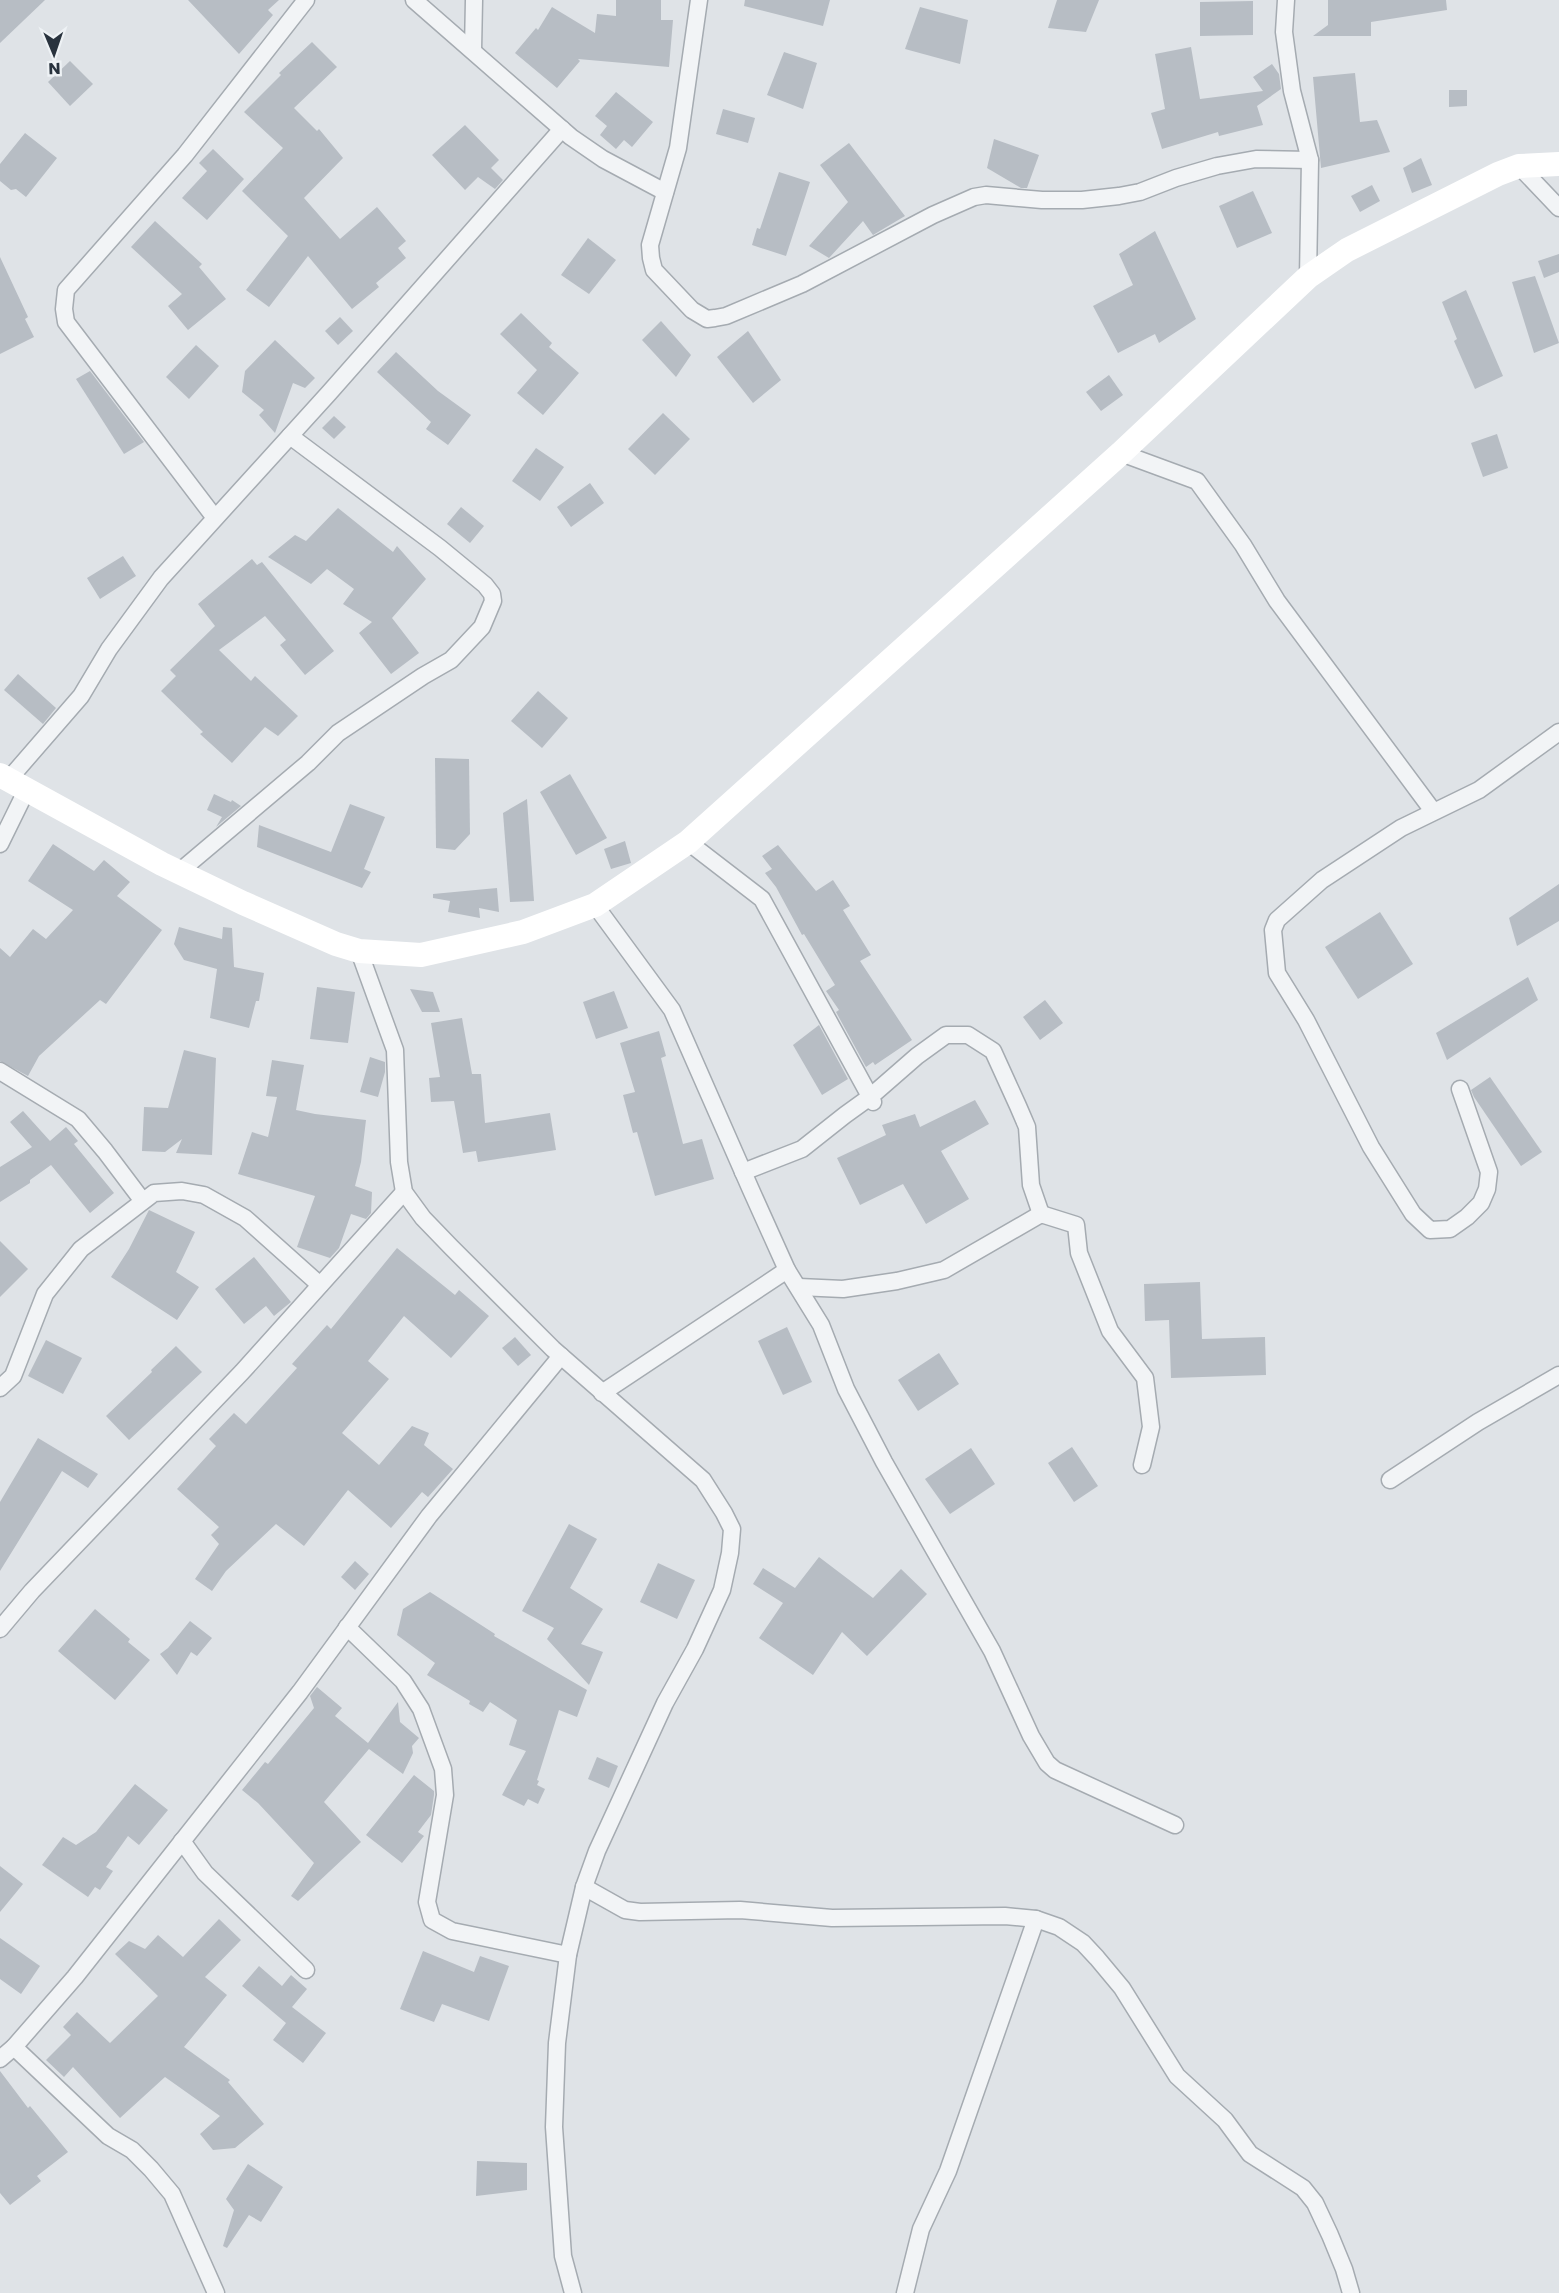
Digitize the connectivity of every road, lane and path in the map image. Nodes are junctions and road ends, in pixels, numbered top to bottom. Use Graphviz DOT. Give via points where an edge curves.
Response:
graph roads {
  1 [pos="306,0"];
  2 [pos="414,0"];
  3 [pos="474,0"];
  4 [pos="699,0"];
  5 [pos="1286,0"];
  6 [pos="473,50"];
  7 [pos="562,129"];
  8 [pos="1310,160"];
  9 [pos="1559,164"];
  10 [pos="1518,166"];
  11 [pos="665,192"];
  12 [pos="1559,208"];
  13 [pos="1308,278"];
  14 [pos="290,436"];
  15 [pos="1121,453"];
  16 [pos="215,518"];
  17 [pos="1559,732"];
  18 [pos="12,781"];
  19 [pos="1433,811"];
  20 [pos="688,842"];
  21 [pos="0,844"];
  22 [pos="179,872"];
  23 [pos="595,904"];
  24 [pos="359,951"];
  25 [pos="0,1071"];
  26 [pos="1460,1089"];
  27 [pos="872,1100"];
  28 [pos="743,1172"];
  29 [pos="404,1192"];
  30 [pos="141,1200"];
  31 [pos="1041,1214"];
  32 [pos="787,1270"];
  33 [pos="320,1285"];
  34 [pos="799,1287"];
  35 [pos="561,1356"];
  36 [pos="1559,1375"];
  37 [pos="0,1388"];
  38 [pos="602,1393"];
  39 [pos="1142,1465"];
  40 [pos="1390,1480"];
  41 [pos="347,1627"];
  42 [pos="0,1629"];
  43 [pos="1175,1825"];
  44 [pos="182,1841"];
  45 [pos="584,1887"];
  46 [pos="1036,1919"];
  47 [pos="568,1955"];
  48 [pos="306,1970"];
  49 [pos="14,2047"];
  50 [pos="0,2060"];
  51 [pos="216,2293"];
  52 [pos="573,2293"];
  53 [pos="905,2293"];
  54 [pos="1351,2293"];
  1 -- 16 [label="street" via="185,155 66,290 66,322"];
  2 -- 6 [label="street"];
  3 -- 6 [label="street"];
  4 -- 11 [label="street" via="678,148"];
  5 -- 8 [label="street" via="1284,32 1292,91"];
  6 -- 7 [label="street"];
  7 -- 11 [label="street" via="603,159"];
  7 -- 14 [label="street"];
  8 -- 11 [label="street" via="1256,159 1217,166 1119,196 1082,200 974,197 802,284 726,316 707,319 692,310 654,270 650,245"];
  8 -- 13 [label="street"];
  9 -- 10 [label="main road"];
  10 -- 12 [label="street"];
  10 -- 13 [label="main road" via="1347,250"];
  13 -- 15 [label="main road"];
  14 -- 16 [label="street"];
  14 -- 22 [label="street" via="440,548 485,585 493,601 482,627 451,660 338,733"];
  15 -- 19 [label="street" via="1197,481 1277,601"];
  15 -- 20 [label="main road"];
  16 -- 18 [label="street" via="161,578 109,649 81,696"];
  17 -- 19 [label="street" via="1479,790"];
  18 -- 21 [label="street"];
  18 -- 22 [label="main road"];
  19 -- 26 [label="street" via="1322,879 1276,920 1272,942 1277,973 1306,1020 1371,1147 1413,1214 1430,1230 1450,1229 1467,1217 1481,1203 1487,1189 1489,1172"];
  20 -- 23 [label="main road"];
  20 -- 27 [label="street" via="762,899"];
  22 -- 24 [label="main road"];
  23 -- 24 [label="main road" via="523,932 421,955"];
  23 -- 28 [label="street" via="672,1010"];
  24 -- 29 [label="street" via="394,1050"];
  25 -- 30 [label="street" via="78,1119"];
  27 -- 28 [label="street" via="845,1114 802,1149"];
  27 -- 31 [label="street" via="917,1056 946,1035 968,1035 993,1051 1027,1127 1031,1185"];
  28 -- 32 [label="street"];
  29 -- 33 [label="street"];
  29 -- 35 [label="street" via="423,1218"];
  30 -- 33 [label="street" via="154,1193 182,1191 204,1195 245,1218"];
  30 -- 37 [label="street" via="81,1249 45,1294 13,1376"];
  31 -- 34 [label="street" via="944,1270 843,1289"];
  31 -- 39 [label="street" via="1076,1225 1079,1253 1110,1331 1144,1378 1151,1427"];
  32 -- 34 [label="street"];
  32 -- 38 [label="street"];
  33 -- 42 [label="street"];
  34 -- 43 [label="street" via="821,1325 846,1389 884,1462 992,1651 1047,1762 1055,1770"];
  35 -- 38 [label="street"];
  35 -- 41 [label="street" via="429,1516"];
  36 -- 40 [label="street"];
  38 -- 45 [label="street" via="703,1480 732,1529 722,1590 635,1765"];
  41 -- 44 [label="street"];
  41 -- 47 [label="street" via="403,1681 422,1709 443,1769 445,1795 427,1902 432,1920 452,1931"];
  44 -- 48 [label="street" via="205,1872"];
  44 -- 49 [label="street" via="75,1977"];
  45 -- 46 [label="street" via="625,1910 640,1912 740,1910 832,1918"];
  45 -- 47 [label="street"];
  46 -- 53 [label="street" via="948,2171 921,2229"];
  46 -- 54 [label="street" via="1059,1927 1083,1943 1122,1988 1177,2076 1225,2120 1250,2154 1303,2188 1330,2235"];
  47 -- 52 [label="street" via="557,2043 554,2127 563,2256"];
  49 -- 50 [label="street"];
  49 -- 51 [label="street" via="112,2140 132,2150 172,2194"];
}
